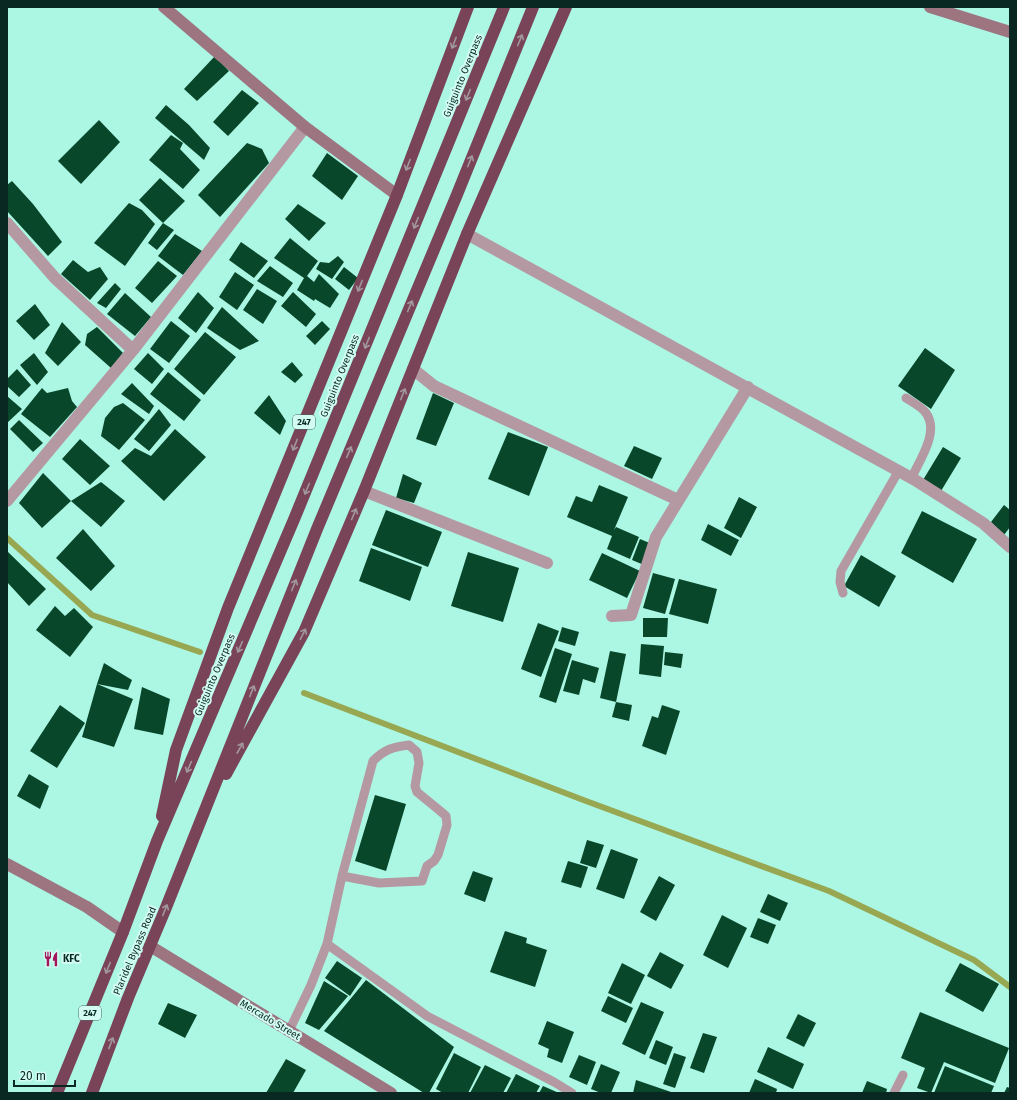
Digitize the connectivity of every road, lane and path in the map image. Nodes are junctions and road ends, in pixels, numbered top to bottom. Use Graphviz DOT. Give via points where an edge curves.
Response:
graph roads {
  1 [pos="468,7"];
  2 [pos="504,7"];
  3 [pos="533,7"];
  4 [pos="566,7"];
  5 [pos="930,7"];
  6 [pos="165,8"];
  7 [pos="1010,32"];
  8 [pos="305,128"];
  9 [pos="397,195"];
  10 [pos="7,223"];
  11 [pos="467,234"];
  12 [pos="133,350"];
  13 [pos="413,369"];
  14 [pos="748,387"];
  15 [pos="906,398"];
  16 [pos="898,472"];
  17 [pos="911,478"];
  18 [pos="364,491"];
  19 [pos="8,500"];
  20 [pos="678,500"];
  21 [pos="1010,546"];
  22 [pos="547,563"];
  23 [pos="843,593"];
  24 [pos="612,616"];
  25 [pos="201,819"];
  26 [pos="157,841"];
  27 [pos="7,864"];
  28 [pos="342,876"];
  29 [pos="123,932"];
  30 [pos="327,944"];
  31 [pos="150,946"];
  32 [pos="289,1031"];
  33 [pos="903,1074"];
  34 [pos="57,1093"];
  35 [pos="92,1093"];
  36 [pos="391,1093"];
  37 [pos="572,1093"];
  38 [pos="894,1093"];
  1 -- 9 [label="highway, 247, one-way"];
  2 -- 26 [label="highway, Guiguinto Overpass, one-way" via="295,517"];
  25 -- 3 [label="highway, one-way" via="316,529"];
  4 -- 11 [label="highway"];
  5 -- 7 [label="street"];
  6 -- 8 [label="street"];
  8 -- 9 [label="street"];
  8 -- 12 [label="street"];
  9 -- 26 [label="highway, 247, one-way" via="228,608 176,750"];
  10 -- 12 [label="street" via="55,278"];
  11 -- 13 [label="highway"];
  11 -- 14 [label="street"];
  12 -- 19 [label="street"];
  18 -- 13 [label="highway, one-way"];
  13 -- 20 [label="street" via="434,386"];
  14 -- 16 [label="street"];
  14 -- 20 [label="street"];
  15 -- 17 [label="lane" via="926,412 930,421 929,439"];
  16 -- 17 [label="street"];
  16 -- 23 [label="lane" via="842,571 840,582"];
  17 -- 21 [label="street" via="983,523"];
  18 -- 22 [label="street"];
  25 -- 18 [label="highway, one-way" via="304,632"];
  20 -- 24 [label="street" via="656,537 631,615"];
  31 -- 25 [label="highway, Plaridel Bypass Road, one-way"];
  26 -- 29 [label="highway, Plaridel Bypass Road / 247"];
  27 -- 29 [label="street" via="87,907"];
  28 -- 28 [label="lane" via="373,761 381,753 394,747 409,745 417,752 419,763 415,786 417,792 446,816 447,826 438,855 427,866 422,881 379,883"];
  28 -- 30 [label="lane"];
  29 -- 34 [label="highway, Plaridel Bypass Road / 247, one-way"];
  30 -- 32 [label="lane"];
  30 -- 37 [label="lane" via="427,1016"];
  31 -- 32 [label="street, Mercado Street"];
  35 -- 31 [label="highway, Plaridel Bypass Road, one-way"];
  32 -- 36 [label="street, Mercado Street"];
  33 -- 38 [label="lane"];
}
